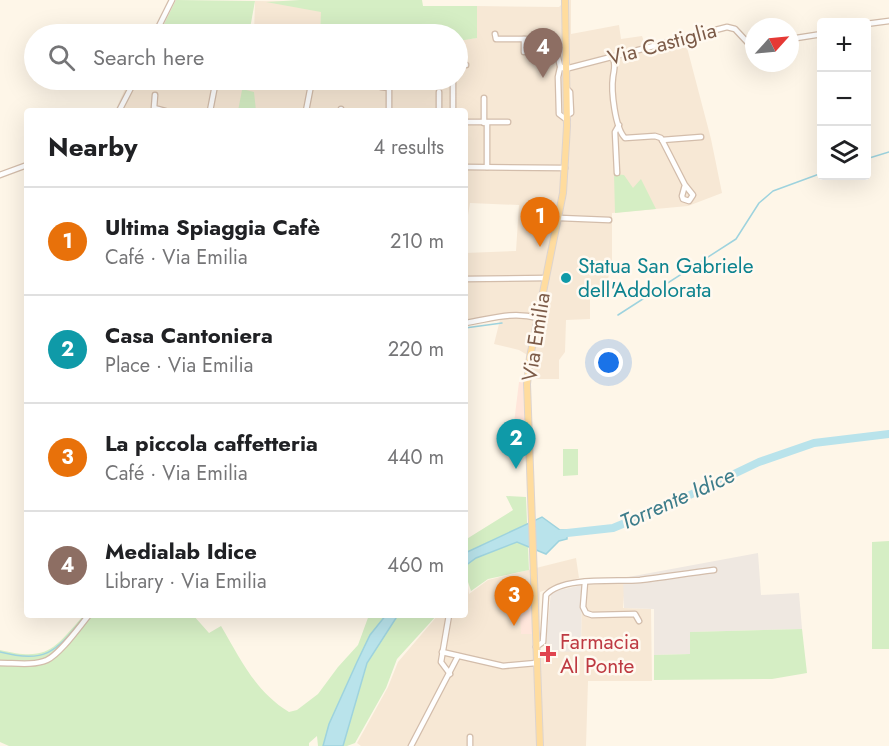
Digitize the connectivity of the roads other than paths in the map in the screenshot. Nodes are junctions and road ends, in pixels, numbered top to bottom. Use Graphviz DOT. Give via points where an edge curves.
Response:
graph roads {
  1 [pos="172,0"];
  2 [pos="565,0"];
  3 [pos="889,21"];
  4 [pos="871,23"];
  5 [pos="160,24"];
  6 [pos="495,34"];
  7 [pos="817,35"];
  8 [pos="799,38"];
  9 [pos="524,39"];
  10 [pos="745,41"];
  11 [pos="564,44"];
  12 [pos="555,50"];
  13 [pos="524,52"];
  14 [pos="614,58"];
  15 [pos="563,69"];
  16 [pos="130,90"];
  17 [pos="214,90"];
  18 [pos="310,90"];
  19 [pos="389,90"];
  20 [pos="453,90"];
  21 [pos="439,92"];
  22 [pos="155,95"];
  23 [pos="484,98"];
  24 [pos="438,100"];
  25 [pos="453,100"];
  26 [pos="153,106"];
  27 [pos="121,108"];
  28 [pos="211,108"];
  29 [pos="307,108"];
  30 [pos="389,108"];
  31 [pos="439,108"];
  32 [pos="453,108"];
  33 [pos="567,117"];
  34 [pos="468,122"];
  35 [pos="508,122"];
  36 [pos="486,123"];
  37 [pos="619,125"];
  38 [pos="701,137"];
  39 [pos="662,140"];
  40 [pos="24,166"];
  41 [pos="468,167"];
  42 [pos="487,167"];
  43 [pos="565,168"];
  44 [pos="616,173"];
  45 [pos="0,176"];
  46 [pos="685,185"];
  47 [pos="560,218"];
  48 [pos="609,220"];
  49 [pos="546,278"];
  50 [pos="468,279"];
  51 [pos="538,318"];
  52 [pos="468,322"];
  53 [pos="714,570"];
  54 [pos="585,582"];
  55 [pos="86,618"];
  56 [pos="448,618"];
  57 [pos="639,621"];
  58 [pos="544,632"];
  59 [pos="535,638"];
  60 [pos="536,647"];
  61 [pos="442,652"];
  62 [pos="458,656"];
  63 [pos="0,663"];
  64 [pos="536,663"];
  65 [pos="450,674"];
  66 [pos="470,737"];
  67 [pos="411,746"];
  68 [pos="470,746"];
  69 [pos="540,746"];
  1 -- 5 [label="street"];
  2 -- 11 [label="main road, Via Emilia"];
  3 -- 4 [label="street"];
  6 -- 9 [label="street" via="496,39"];
  7 -- 8 [label="street"];
  9 -- 12 [label="street" via="539,40"];
  9 -- 13 [label="street"];
  10 -- 14 [label="street, Via Castiglia" via="735,29 727,27"];
  11 -- 12 [label="street"];
  11 -- 15 [label="main road, Via Emilia"];
  12 -- 15 [label="street, Via Emilia"];
  14 -- 15 [label="street, Via Castiglia"];
  14 -- 37 [label="street" via="614,103"];
  15 -- 33 [label="main road, Via Emilia"];
  15 -- 33 [label="street, Via Emilia" via="558,77 559,114"];
  16 -- 27 [label="street"];
  17 -- 28 [label="street"];
  18 -- 29 [label="street"];
  19 -- 30 [label="street"];
  20 -- 25 [label="street"];
  21 -- 24 [label="street"];
  22 -- 26 [label="street"];
  23 -- 36 [label="street"];
  24 -- 25 [label="street"];
  24 -- 31 [label="street"];
  25 -- 32 [label="street"];
  33 -- 43 [label="main road, Via Emilia"];
  34 -- 36 [label="street"];
  35 -- 36 [label="street"];
  36 -- 42 [label="street"];
  37 -- 39 [label="street" via="625,138 655,136"];
  37 -- 44 [label="street" via="615,132"];
  38 -- 39 [label="street"];
  39 -- 46 [label="street"];
  40 -- 45 [label="street"];
  41 -- 42 [label="street"];
  42 -- 43 [label="street"];
  43 -- 47 [label="main road, Via Emilia"];
  47 -- 48 [label="street"];
  47 -- 49 [label="main road, Via Emilia"];
  49 -- 50 [label="street"];
  49 -- 51 [label="main road, Via Emilia"];
  51 -- 52 [label="street" via="508,314"];
  51 -- 59 [label="main road, Via Emilia" via="528,376"];
  53 -- 54 [label="street, Via Emilia"];
  54 -- 57 [label="street" via="586,613 635,614"];
  54 -- 58 [label="street, Via Emilia" via="554,588 546,594"];
  55 -- 63 [label="street" via="46,660"];
  56 -- 61 [label="street"];
  58 -- 59 [label="street"];
  58 -- 60 [label="street, Via Emilia" via="543,642"];
  59 -- 60 [label="main road, Via Emilia"];
  60 -- 64 [label="main road, Via Emilia"];
  61 -- 62 [label="street"];
  61 -- 65 [label="street" via="441,662"];
  62 -- 64 [label="street" via="503,666"];
  62 -- 65 [label="street"];
  64 -- 69 [label="main road, Via Emilia"];
  65 -- 67 [label="street"];
  66 -- 68 [label="street"];
}
